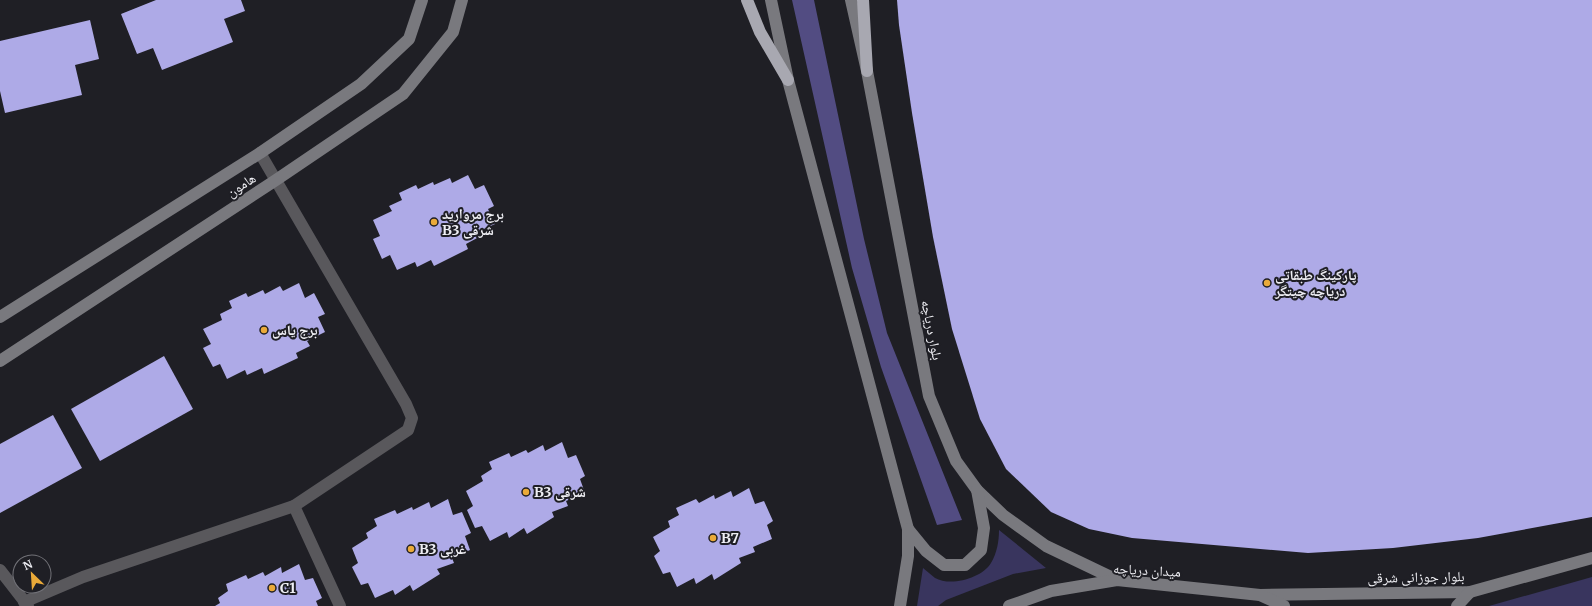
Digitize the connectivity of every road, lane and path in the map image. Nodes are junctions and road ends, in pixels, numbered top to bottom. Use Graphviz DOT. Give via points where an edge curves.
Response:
graph roads {
  1 [pos="422,0"];
  2 [pos="462,0"];
  3 [pos="747,0"];
  4 [pos="771,0"];
  5 [pos="851,0"];
  6 [pos="863,0"];
  7 [pos="867,71"];
  8 [pos="788,80"];
  9 [pos="260,153"];
  10 [pos="276,180"];
  11 [pos="0,317"];
  12 [pos="0,362"];
  13 [pos="977,490"];
  14 [pos="294,506"];
  15 [pos="908,529"];
  16 [pos="1592,558"];
  17 [pos="0,570"];
  18 [pos="1117,580"];
  19 [pos="1470,592"];
  20 [pos="1260,595"];
  21 [pos="26,604"];
  22 [pos="340,606"];
  23 [pos="900,606"];
  24 [pos="1009,606"];
  25 [pos="1284,606"];
  26 [pos="1458,606"];
  1 -- 9 [label="main road, هامون" via="409,39 361,84"];
  2 -- 10 [label="main road, هامون" via="453,32 403,94"];
  3 -- 8 [label="highway" via="760,32"];
  4 -- 8 [label="main road"];
  5 -- 7 [label="main road, بلوار دریاچه"];
  6 -- 7 [label="highway"];
  7 -- 13 [label="main road, بلوار دریاچه" via="929,396 956,461"];
  8 -- 15 [label="main road"];
  9 -- 10 [label="street"];
  9 -- 11 [label="main road, هامون"];
  10 -- 12 [label="main road, هامون"];
  10 -- 14 [label="street" via="412,418 408,430"];
  13 -- 15 [label="main road" via="984,528 981,550 965,565 944,565 926,551"];
  13 -- 18 [label="main road, بلوار دریاچه" via="1003,515 1046,546"];
  14 -- 21 [label="street" via="83,577"];
  14 -- 22 [label="street"];
  15 -- 23 [label="main road" via="908,556"];
  16 -- 19 [label="main road, بلوار جوزانی شرقی"];
  17 -- 21 [label="street"];
  18 -- 20 [label="main road, میدان دریاچه"];
  18 -- 24 [label="main road, میدان دریاچه" via="1051,591"];
  19 -- 20 [label="main road, بلوار جوزانی شرقی"];
  19 -- 26 [label="main road"];
  20 -- 25 [label="main road, میدان دریاچه"];
}
